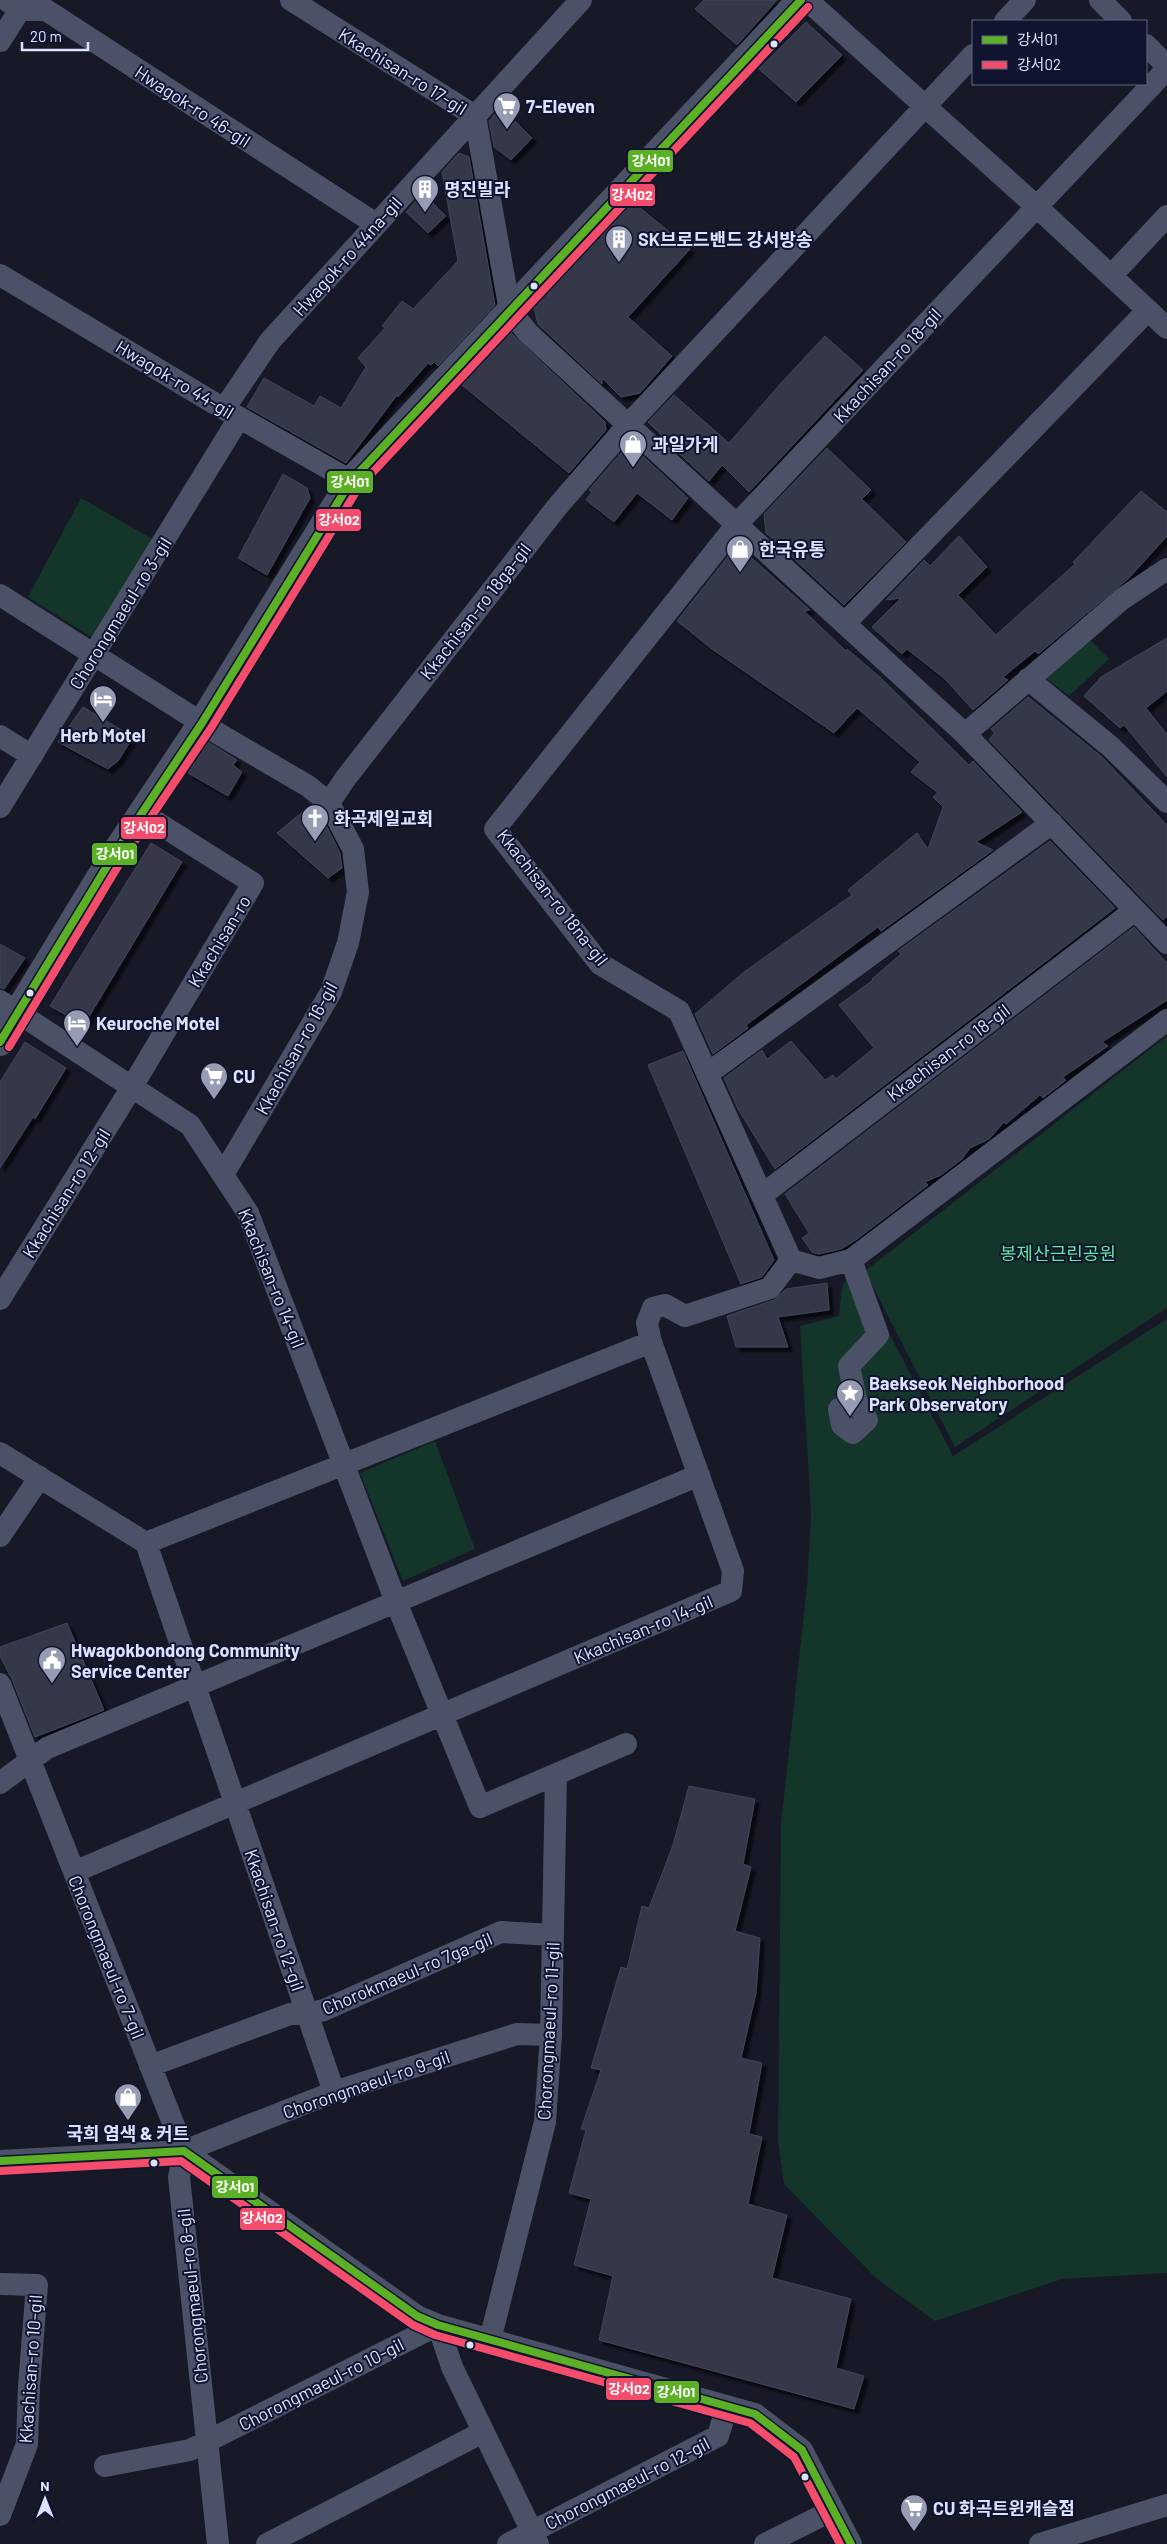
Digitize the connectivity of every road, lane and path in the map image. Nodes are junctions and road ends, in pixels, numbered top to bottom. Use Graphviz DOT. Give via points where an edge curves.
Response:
graph roads {
  1 [pos="291,0"];
  2 [pos="581,0"];
  3 [pos="801,0"];
  4 [pos="807,0"];
  5 [pos="1024,0"];
  6 [pos="1100,0"];
  7 [pos="17,3"];
  8 [pos="1006,20"];
  9 [pos="1120,20"];
  10 [pos="0,42"];
  11 [pos="1147,46"];
  12 [pos="972,56"];
  13 [pos="1167,68"];
  14 [pos="925,106"];
  15 [pos="475,116"];
  16 [pos="1037,206"];
  17 [pos="1167,216"];
  18 [pos="376,224"];
  19 [pos="0,275"];
  20 [pos="1111,276"];
  21 [pos="1148,310"];
  22 [pos="510,311"];
  23 [pos="1167,328"];
  24 [pos="232,413"];
  25 [pos="628,425"];
  26 [pos="351,481"];
  27 [pos="737,524"];
  28 [pos="1167,569"];
  29 [pos="0,595"];
  30 [pos="845,623"];
  31 [pos="95,655"];
  32 [pos="1028,679"];
  33 [pos="202,723"];
  34 [pos="965,734"];
  35 [pos="0,736"];
  36 [pos="32,756"];
  37 [pos="1167,802"];
  38 [pos="329,803"];
  39 [pos="0,807"];
  40 [pos="142,813"];
  41 [pos="1052,824"];
  42 [pos="1135,910"];
  43 [pos="1167,943"];
  44 [pos="9,1007"];
  45 [pos="1167,1020"];
  46 [pos="0,1042"];
  47 [pos="707,1074"];
  48 [pos="132,1087"];
  49 [pos="224,1173"];
  50 [pos="762,1195"];
  51 [pos="791,1260"];
  52 [pos="851,1260"];
  53 [pos="0,1299"];
  54 [pos="651,1342"];
  55 [pos="856,1400"];
  56 [pos="0,1453"];
  57 [pos="344,1465"];
  58 [pos="699,1475"];
  59 [pos="40,1477"];
  60 [pos="0,1536"];
  61 [pos="146,1543"];
  62 [pos="396,1602"];
  63 [pos="0,1684"];
  64 [pos="195,1686"];
  65 [pos="443,1715"];
  66 [pos="626,1744"];
  67 [pos="31,1762"];
  68 [pos="556,1775"];
  69 [pos="0,1784"];
  70 [pos="236,1805"];
  71 [pos="74,1872"];
  72 [pos="553,1935"];
  73 [pos="307,2014"];
  74 [pos="551,2035"];
  75 [pos="150,2066"];
  76 [pos="334,2092"];
  77 [pos="184,2151"];
  78 [pos="0,2161"];
  79 [pos="0,2284"];
  80 [pos="438,2325"];
  81 [pos="490,2340"];
  82 [pos="727,2406"];
  83 [pos="483,2432"];
  84 [pos="208,2441"];
  85 [pos="105,2466"];
  86 [pos="1167,2505"];
  87 [pos="833,2510"];
  88 [pos="0,2515"];
  89 [pos="535,2538"];
  90 [pos="218,2544"];
  91 [pos="267,2544"];
  92 [pos="508,2544"];
  93 [pos="765,2544"];
  94 [pos="850,2544"];
  95 [pos="1040,2544"];
  1 -- 15 [label="street, Kkachisan-ro 17-gil"];
  2 -- 15 [label="street, Hwagok-ro 44na-gil"];
  3 -- 22 [label="street"];
  4 -- 14 [label="street"];
  5 -- 8 [label="street"];
  6 -- 9 [label="street"];
  7 -- 10 [label="street"];
  7 -- 18 [label="street, Hwagok-ro 46-gil" via="46,10"];
  11 -- 13 [label="street"];
  12 -- 14 [label="street"];
  13 -- 16 [label="street, Kkachisan-ro 18-gil"];
  14 -- 16 [label="street"];
  14 -- 25 [label="street"];
  15 -- 18 [label="street, Hwagok-ro 44na-gil"];
  15 -- 22 [label="street, Kkachisan-ro 17-gil"];
  16 -- 20 [label="street"];
  16 -- 27 [label="street, Kkachisan-ro 18-gil"];
  17 -- 20 [label="street"];
  18 -- 24 [label="street, Hwagok-ro 44na-gil" via="270,341"];
  19 -- 24 [label="street, Hwagok-ro 44-gil"];
  20 -- 21 [label="street"];
  21 -- 23 [label="street"];
  21 -- 30 [label="street"];
  22 -- 25 [label="street" via="528,333"];
  22 -- 26 [label="street"];
  24 -- 26 [label="street, Hwagok-ro 44-gil"];
  24 -- 31 [label="street, Chorongmaeul-ro 3-gil"];
  25 -- 27 [label="street"];
  25 -- 38 [label="street, Kkachisan-ro 18ga-gil" via="557,508"];
  26 -- 33 [label="street"];
  27 -- 30 [label="street"];
  27 -- 47 [label="street, Kkachisan-ro 18na-gil" via="495,829 600,964 679,1011"];
  28 -- 32 [label="street" via="1122,600"];
  29 -- 31 [label="street, Kkachisan-ro 16-gil"];
  30 -- 34 [label="street"];
  31 -- 33 [label="street, Kkachisan-ro 16-gil"];
  31 -- 36 [label="street, Chorongmaeul-ro 3-gil"];
  32 -- 34 [label="street"];
  32 -- 37 [label="street" via="1111,747"];
  33 -- 38 [label="street, Kkachisan-ro 16-gil" via="308,786"];
  33 -- 40 [label="street"];
  34 -- 41 [label="street"];
  35 -- 36 [label="street"];
  36 -- 39 [label="street, Chorongmaeul-ro 3-gil"];
  38 -- 49 [label="street, Kkachisan-ro 16-gil" via="353,849 358,892 348,943 331,992"];
  40 -- 44 [label="street"];
  40 -- 48 [label="street, Kkachisan-ro" via="253,883"];
  41 -- 42 [label="street"];
  41 -- 47 [label="street"];
  42 -- 43 [label="street"];
  42 -- 50 [label="street, Kkachisan-ro 18-gil"];
  44 -- 46 [label="street"];
  44 -- 48 [label="street, Kkachisan-ro 14-gil"];
  45 -- 52 [label="street"];
  47 -- 50 [label="street, Kkachisan-ro 18na-gil"];
  48 -- 49 [label="street, Kkachisan-ro 14-gil" via="190,1125"];
  48 -- 53 [label="street, Kkachisan-ro 12-gil"];
  49 -- 57 [label="street, Kkachisan-ro 14-gil" via="248,1213"];
  50 -- 51 [label="street, Kkachisan-ro 18na-gil"];
  51 -- 52 [label="street" via="819,1268"];
  51 -- 54 [label="street, Kkachisan-ro 14-gil" via="770,1288 685,1316 665,1306 653,1308 646,1323"];
  52 -- 55 [label="street" via="878,1335 849,1366"];
  54 -- 57 [label="street"];
  54 -- 58 [label="street, Kkachisan-ro 14-gil"];
  56 -- 59 [label="street"];
  57 -- 61 [label="street"];
  57 -- 62 [label="street, Kkachisan-ro 14-gil"];
  58 -- 62 [label="street"];
  58 -- 65 [label="street, Kkachisan-ro 14-gil" via="733,1571 731,1591"];
  59 -- 60 [label="street"];
  59 -- 61 [label="street"];
  61 -- 64 [label="street, Kkachisan-ro 12-gil"];
  62 -- 64 [label="street"];
  62 -- 65 [label="street, Kkachisan-ro 14-gil"];
  63 -- 67 [label="street"];
  64 -- 67 [label="street" via="47,1748"];
  64 -- 70 [label="street, Kkachisan-ro 12-gil"];
  65 -- 68 [label="street, Kkachisan-ro 14-gil" via="480,1807"];
  65 -- 70 [label="street"];
  66 -- 68 [label="street, Kkachisan-ro 14-gil"];
  67 -- 69 [label="street"];
  67 -- 71 [label="street, Chorongmaeul-ro 7-gil"];
  68 -- 72 [label="street, Chorongmaeul-ro 11-gil"];
  70 -- 71 [label="street"];
  70 -- 73 [label="street, Kkachisan-ro 12-gil"];
  71 -- 75 [label="street, Chorongmaeul-ro 7-gil"];
  72 -- 73 [label="street, Chorokmaeul-ro 7ga-gil" via="502,1932 324,2010"];
  72 -- 74 [label="street, Chorongmaeul-ro 11-gil"];
  73 -- 75 [label="street, Chorokmaeul-ro 7ga-gil" via="290,2014"];
  73 -- 76 [label="street, Kkachisan-ro 12-gil"];
  74 -- 76 [label="street, Chorongmaeul-ro 9-gil" via="517,2034"];
  74 -- 81 [label="street, Chorongmaeul-ro 11-gil" via="545,2122"];
  75 -- 77 [label="street, Chorongmaeul-ro 7-gil"];
  76 -- 77 [label="street, Chorongmaeul-ro 9-gil"];
  77 -- 78 [label="street, Chorongmaeul-ro 9-gil"];
  77 -- 80 [label="street" via="417,2316"];
  77 -- 84 [label="street, Chorongmaeul-ro 8-gil" via="179,2177"];
  79 -- 88 [label="street, Kkachisan-ro 10-gil" via="36,2285 27,2444"];
  80 -- 81 [label="street"];
  80 -- 83 [label="street" via="452,2367"];
  80 -- 84 [label="street, Chorongmaeul-ro 10-gil"];
  81 -- 82 [label="street"];
  82 -- 87 [label="street" via="754,2414 802,2450"];
  82 -- 89 [label="street, Chorongmaeul-ro 12-gil" via="718,2436"];
  83 -- 89 [label="street"];
  83 -- 91 [label="street"];
  84 -- 85 [label="street" via="190,2450"];
  84 -- 90 [label="street, Chorongmaeul-ro 8-gil"];
  86 -- 95 [label="street"];
  87 -- 93 [label="street"];
  87 -- 94 [label="street"];
  89 -- 92 [label="street, Chorongmaeul-ro 12-gil"];
}
